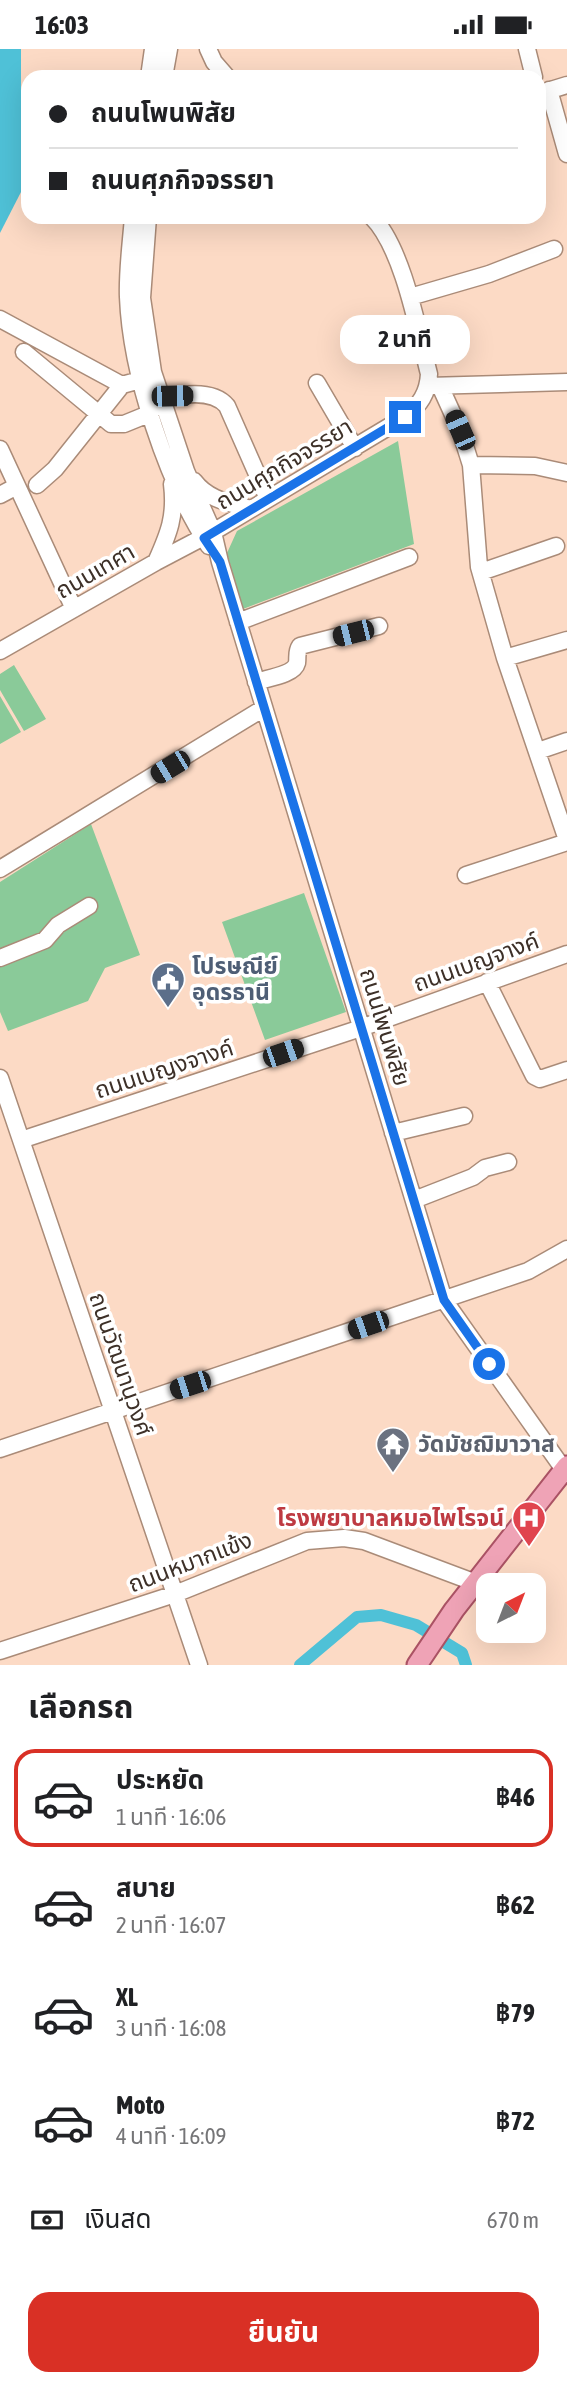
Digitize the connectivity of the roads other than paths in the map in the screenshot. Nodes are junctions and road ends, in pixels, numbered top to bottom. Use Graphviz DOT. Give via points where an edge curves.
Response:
graph roads {
  1 [pos="153,49"];
  2 [pos="169,49"];
  3 [pos="208,49"];
  4 [pos="527,49"];
  5 [pos="150,70"];
  6 [pos="165,70"];
  7 [pos="221,70"];
  8 [pos="532,70"];
  9 [pos="567,85"];
  10 [pos="546,91"];
  11 [pos="546,97"];
  12 [pos="567,152"];
  13 [pos="133,224"];
  14 [pos="147,224"];
  15 [pos="381,224"];
  16 [pos="554,249"];
  17 [pos="410,296"];
  18 [pos="0,319"];
  19 [pos="24,352"];
  20 [pos="140,380"];
  21 [pos="567,382"];
  22 [pos="317,383"];
  23 [pos="122,385"];
  24 [pos="434,386"];
  25 [pos="161,399"];
  26 [pos="151,413"];
  27 [pos="99,415"];
  28 [pos="355,448"];
  29 [pos="0,449"];
  30 [pos="471,465"];
  31 [pos="179,472"];
  32 [pos="567,473"];
  33 [pos="37,485"];
  34 [pos="5,491"];
  35 [pos="268,499"];
  36 [pos="251,509"];
  37 [pos="208,535"];
  38 [pos="556,546"];
  39 [pos="409,557"];
  40 [pos="156,562"];
  41 [pos="481,572"];
  42 [pos="74,609"];
  43 [pos="238,622"];
  44 [pos="379,626"];
  45 [pos="567,640"];
  46 [pos="0,651"];
  47 [pos="505,658"];
  48 [pos="256,682"];
  49 [pos="264,708"];
  50 [pos="567,741"];
  51 [pos="538,751"];
  52 [pos="567,841"];
  53 [pos="0,869"];
  54 [pos="466,875"];
  55 [pos="89,906"];
  56 [pos="567,954"];
  57 [pos="0,958"];
  58 [pos="487,982"];
  59 [pos="361,1028"];
  60 [pos="567,1070"];
  61 [pos="0,1078"];
  62 [pos="464,1116"];
  63 [pos="393,1133"];
  64 [pos="21,1140"];
  65 [pos="508,1162"];
  66 [pos="414,1199"];
  67 [pos="567,1249"];
  68 [pos="444,1300"];
  69 [pos="113,1411"];
  70 [pos="0,1449"];
  71 [pos="566,1471"];
  72 [pos="484,1573"];
  73 [pos="476,1583"];
  74 [pos="175,1594"];
  75 [pos="0,1651"];
  76 [pos="421,1658"];
  77 [pos="199,1665"];
  1 -- 5 [label="street"];
  2 -- 6 [label="street"];
  3 -- 7 [label="street"];
  4 -- 8 [label="street"];
  9 -- 10 [label="street"];
  11 -- 12 [label="street"];
  13 -- 20 [label="street, ถนนโพนพิสัย" via="128,297"];
  14 -- 25 [label="street, ถนนโพนพิสัย" via="142,298"];
  15 -- 17 [label="street"];
  16 -- 17 [label="street" via="489,274"];
  17 -- 24 [label="street"];
  18 -- 23 [label="street"];
  19 -- 27 [label="street"];
  20 -- 23 [label="street"];
  20 -- 26 [label="street, ถนนโพนพิสัย"];
  21 -- 24 [label="street"];
  22 -- 28 [label="street"];
  23 -- 27 [label="street"];
  24 -- 28 [label="street, ถนนศุภกิจจรรยา" via="416,408"];
  24 -- 30 [label="street" via="460,430"];
  25 -- 31 [label="street, ถนนโพนพิสัย"];
  25 -- 35 [label="street" via="220,398"];
  26 -- 27 [label="street" via="118,425"];
  26 -- 31 [label="street, ถนนโพนพิสัย"];
  27 -- 33 [label="street"];
  28 -- 35 [label="street, ถนนศุภกิจจรรยา"];
  29 -- 34 [label="street"];
  30 -- 32 [label="street" via="535,466"];
  30 -- 41 [label="street"];
  31 -- 36 [label="street" via="202,492"];
  31 -- 37 [label="street, ถนนโพนพิสัย"];
  31 -- 40 [label="street" via="170,531"];
  34 -- 42 [label="street"];
  35 -- 36 [label="street, ถนนศุภกิจจรรยา"];
  36 -- 37 [label="street, ถนนศุภกิจจรรยา"];
  37 -- 40 [label="street, ถนนเทศา"];
  37 -- 43 [label="street, ถนนโพนพิสัย"];
  38 -- 41 [label="street"];
  39 -- 43 [label="street"];
  40 -- 42 [label="street, ถนนเทศา"];
  41 -- 47 [label="street"];
  42 -- 46 [label="street, ถนนเทศา"];
  43 -- 48 [label="street, ถนนโพนพิสัย"];
  44 -- 48 [label="street" via="300,646 292,670"];
  45 -- 47 [label="street"];
  47 -- 51 [label="street"];
  48 -- 49 [label="street, ถนนโพนพิสัย"];
  49 -- 53 [label="street"];
  49 -- 59 [label="street, ถนนโพนพิสัย"];
  50 -- 51 [label="street"];
  51 -- 52 [label="street"];
  52 -- 54 [label="street"];
  55 -- 57 [label="street" via="58,925 45,940"];
  56 -- 58 [label="street, ถนนเบญจางค์"];
  58 -- 59 [label="street, ถนนเบญจางค์"];
  58 -- 60 [label="street" via="534,1076 540,1079"];
  59 -- 63 [label="street, ถนนโพนพิสัย"];
  59 -- 64 [label="street, ถนนเบญงจางค์"];
  61 -- 64 [label="street, ถนนวัฒนานุวงศ์"];
  62 -- 63 [label="street"];
  63 -- 66 [label="street, ถนนโพนพิสัย"];
  64 -- 69 [label="street, ถนนวัฒนานุวงศ์"];
  65 -- 66 [label="street" via="485,1167 473,1177"];
  66 -- 68 [label="street, ถนนโพนพิสัย"];
  67 -- 68 [label="street" via="528,1271"];
  68 -- 69 [label="street"];
  68 -- 71 [label="street, ถนนโพนพิสัย"];
  69 -- 70 [label="street"];
  69 -- 74 [label="street, ถนนวัฒนานุวงศ์"];
  71 -- 72 [label="main road"];
  73 -- 74 [label="street, ถนนหมากแข้ง" via="364,1541 324,1538"];
  73 -- 76 [label="main road"];
  74 -- 75 [label="street, ถนนหมากแข้ง"];
  74 -- 77 [label="street, ถนนวัฒนานุวงศ์"];
}
